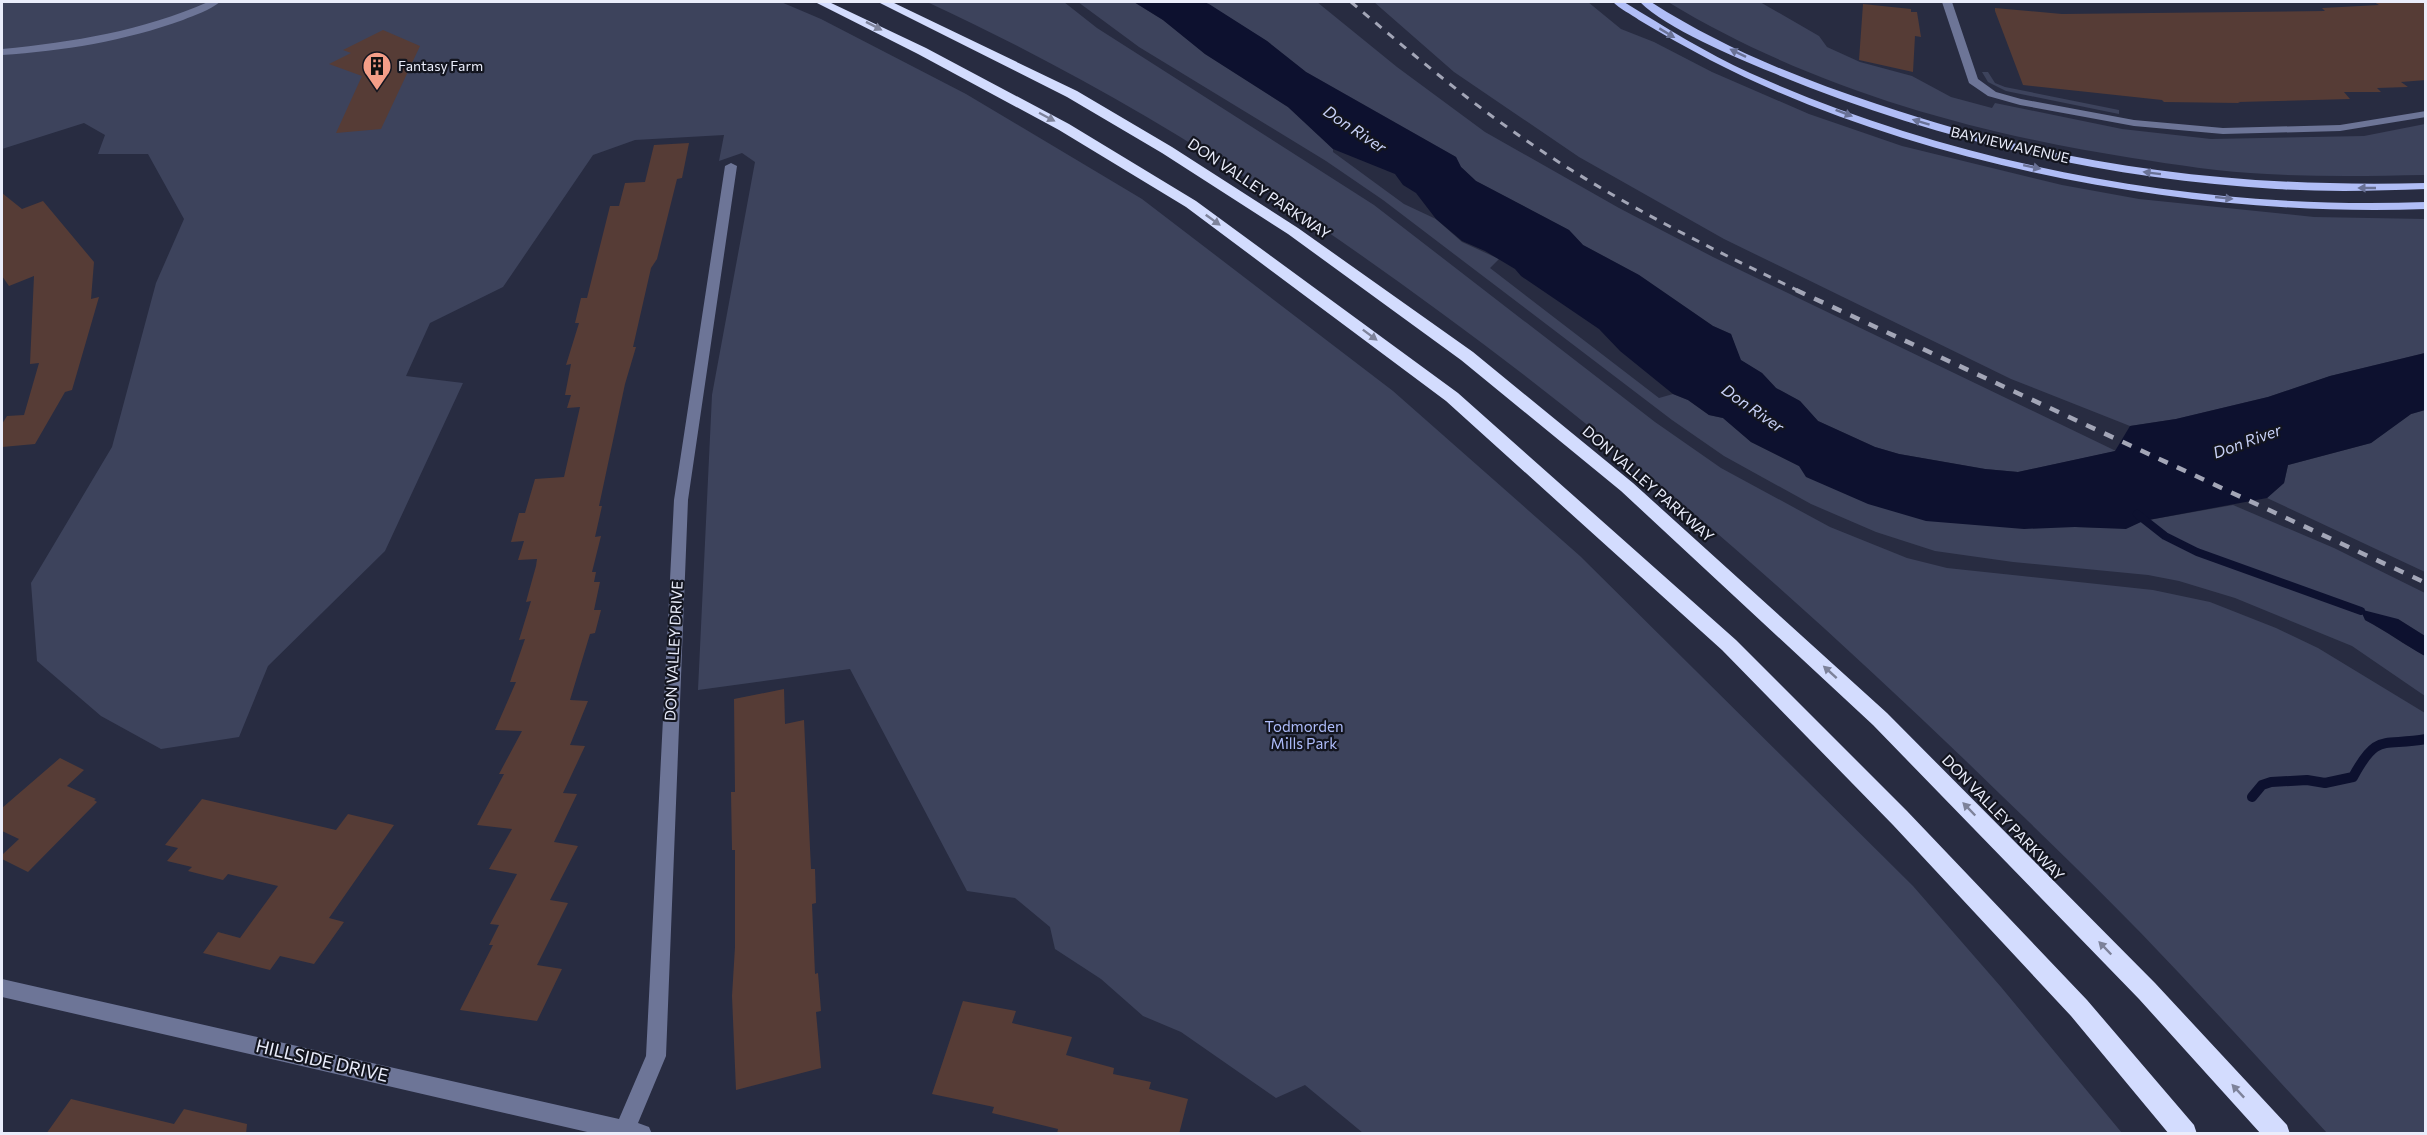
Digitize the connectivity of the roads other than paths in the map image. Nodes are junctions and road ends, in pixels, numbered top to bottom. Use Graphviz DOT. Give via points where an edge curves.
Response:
graph roads {
  1 [pos="215,2"];
  2 [pos="821,2"];
  3 [pos="884,2"];
  4 [pos="1618,2"];
  5 [pos="1645,2"];
  6 [pos="1947,2"];
  7 [pos="2,52"];
  8 [pos="2426,114"];
  9 [pos="731,166"];
  10 [pos="2426,186"];
  11 [pos="2426,205"];
  12 [pos="2,988"];
  13 [pos="630,1132"];
  14 [pos="2185,1134"];
  15 [pos="2278,1134"];
  1 -- 7 [label="street" via="125,36"];
  2 -- 14 [label="highway, one-way" via="1064,127 1191,204 1452,397 1729,645 1900,818 2062,991"];
  15 -- 3 [label="highway, DON VALLEY PARKWAY, one-way" via="2147,991 1881,719 1627,487 1467,356 1293,231 1167,150 1072,94"];
  4 -- 11 [label="main road, BAYVIEW AVENUE, one-way" via="1681,40 1778,88 1857,118 1992,157 2132,186 2218,198 2349,206"];
  10 -- 5 [label="main road, BAYVIEW AVENUE, one-way" via="2331,188 2218,181 2134,171 2007,145 1930,125 1790,77 1698,34"];
  6 -- 8 [label="street" via="1973,81 1992,94 2020,102 2134,123 2223,131 2340,128"];
  9 -- 13 [label="street, DON VALLEY DRIVE" via="681,500 656,1056"];
  12 -- 13 [label="street, HILLSIDE DRIVE"];
}
